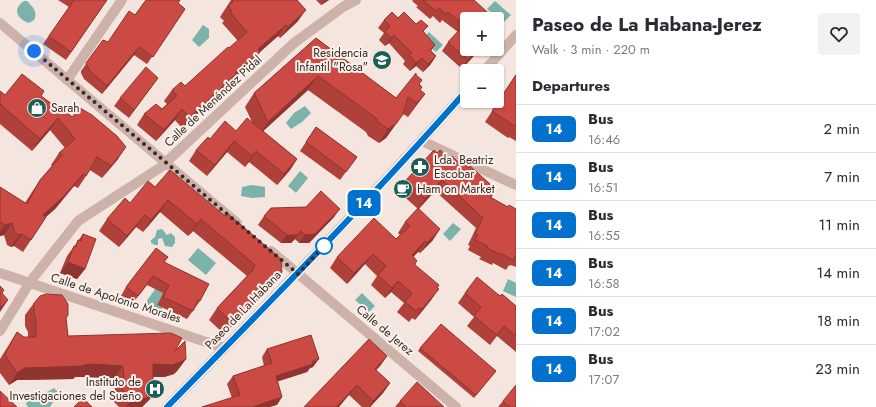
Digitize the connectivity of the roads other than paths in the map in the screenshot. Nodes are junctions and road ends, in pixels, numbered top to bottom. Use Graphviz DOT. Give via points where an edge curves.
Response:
graph roads {
  1 [pos="122,0"];
  2 [pos="356,0"];
  3 [pos="0,23"];
  4 [pos="516,35"];
  5 [pos="490,64"];
  6 [pos="68,80"];
  7 [pos="460,98"];
  8 [pos="422,141"];
  9 [pos="166,162"];
  10 [pos="516,185"];
  11 [pos="244,228"];
  12 [pos="262,244"];
  13 [pos="0,273"];
  14 [pos="298,274"];
  15 [pos="30,282"];
  16 [pos="0,331"];
  17 [pos="224,348"];
  18 [pos="167,407"];
  19 [pos="456,407"];
  1 -- 6 [label="street"];
  2 -- 9 [label="street, Calle de Menéndez Pidal" via="294,43"];
  3 -- 6 [label="street"];
  4 -- 5 [label="street"];
  6 -- 9 [label="street"];
  7 -- 8 [label="street, Paseo de La Habana"];
  8 -- 10 [label="street"];
  8 -- 14 [label="street, Paseo de La Habana"];
  9 -- 11 [label="street"];
  9 -- 15 [label="street, Calle de Menéndez Pidal" via="78,221"];
  12 -- 14 [label="street, Calle de Jerez"];
  13 -- 15 [label="street, Calle de Apolonio Morales"];
  14 -- 17 [label="street, Paseo de La Habana"];
  14 -- 19 [label="street, Calle de Jerez"];
  15 -- 16 [label="street, Calle de Menéndez Pidal"];
  15 -- 17 [label="street, Calle de Apolonio Morales"];
  17 -- 18 [label="street, Paseo de La Habana"];
}
